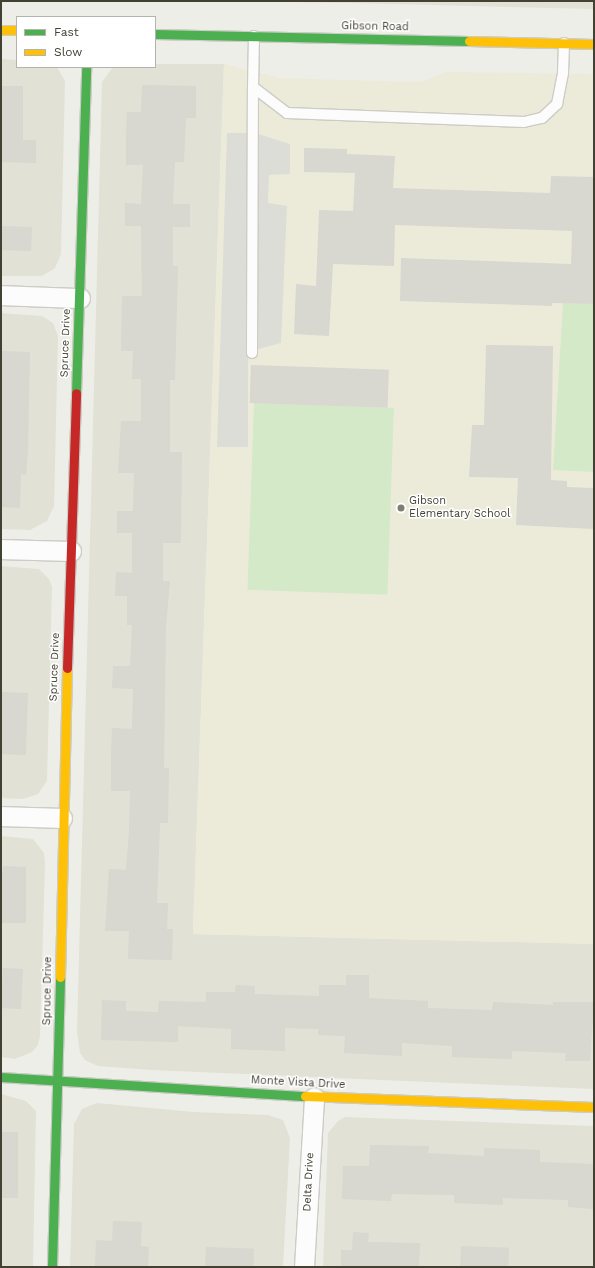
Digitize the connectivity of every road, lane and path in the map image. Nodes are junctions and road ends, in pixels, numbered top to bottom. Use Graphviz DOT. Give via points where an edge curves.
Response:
graph roads {
  1 [pos="1,30"];
  2 [pos="16,30"];
  3 [pos="156,34"];
  4 [pos="254,36"];
  5 [pos="564,43"];
  6 [pos="594,44"];
  7 [pos="86,68"];
  8 [pos="253,87"];
  9 [pos="1,295"];
  10 [pos="80,298"];
  11 [pos="252,352"];
  12 [pos="1,549"];
  13 [pos="71,551"];
  14 [pos="1,816"];
  15 [pos="62,818"];
  16 [pos="1,1077"];
  17 [pos="59,1082"];
  18 [pos="314,1097"];
  19 [pos="594,1107"];
  20 [pos="52,1267"];
  21 [pos="304,1267"];
  1 -- 2 [label="street"];
  3 -- 4 [label="street, Gibson Road"];
  4 -- 5 [label="street, Gibson Road"];
  4 -- 8 [label="lane"];
  5 -- 6 [label="street, Gibson Road"];
  5 -- 8 [label="lane" via="563,73 557,104 542,118 524,122 287,113"];
  7 -- 10 [label="street, Spruce Drive"];
  8 -- 11 [label="lane"];
  9 -- 10 [label="street"];
  10 -- 13 [label="street, Spruce Drive"];
  12 -- 13 [label="street"];
  13 -- 15 [label="street, Spruce Drive"];
  14 -- 15 [label="street"];
  15 -- 17 [label="street, Spruce Drive"];
  16 -- 17 [label="street, Monte Vista Drive"];
  17 -- 18 [label="street, Monte Vista Drive"];
  17 -- 20 [label="street, Spruce Drive"];
  18 -- 19 [label="street, Monte Vista Drive"];
  18 -- 21 [label="street, Delta Drive"];
}
